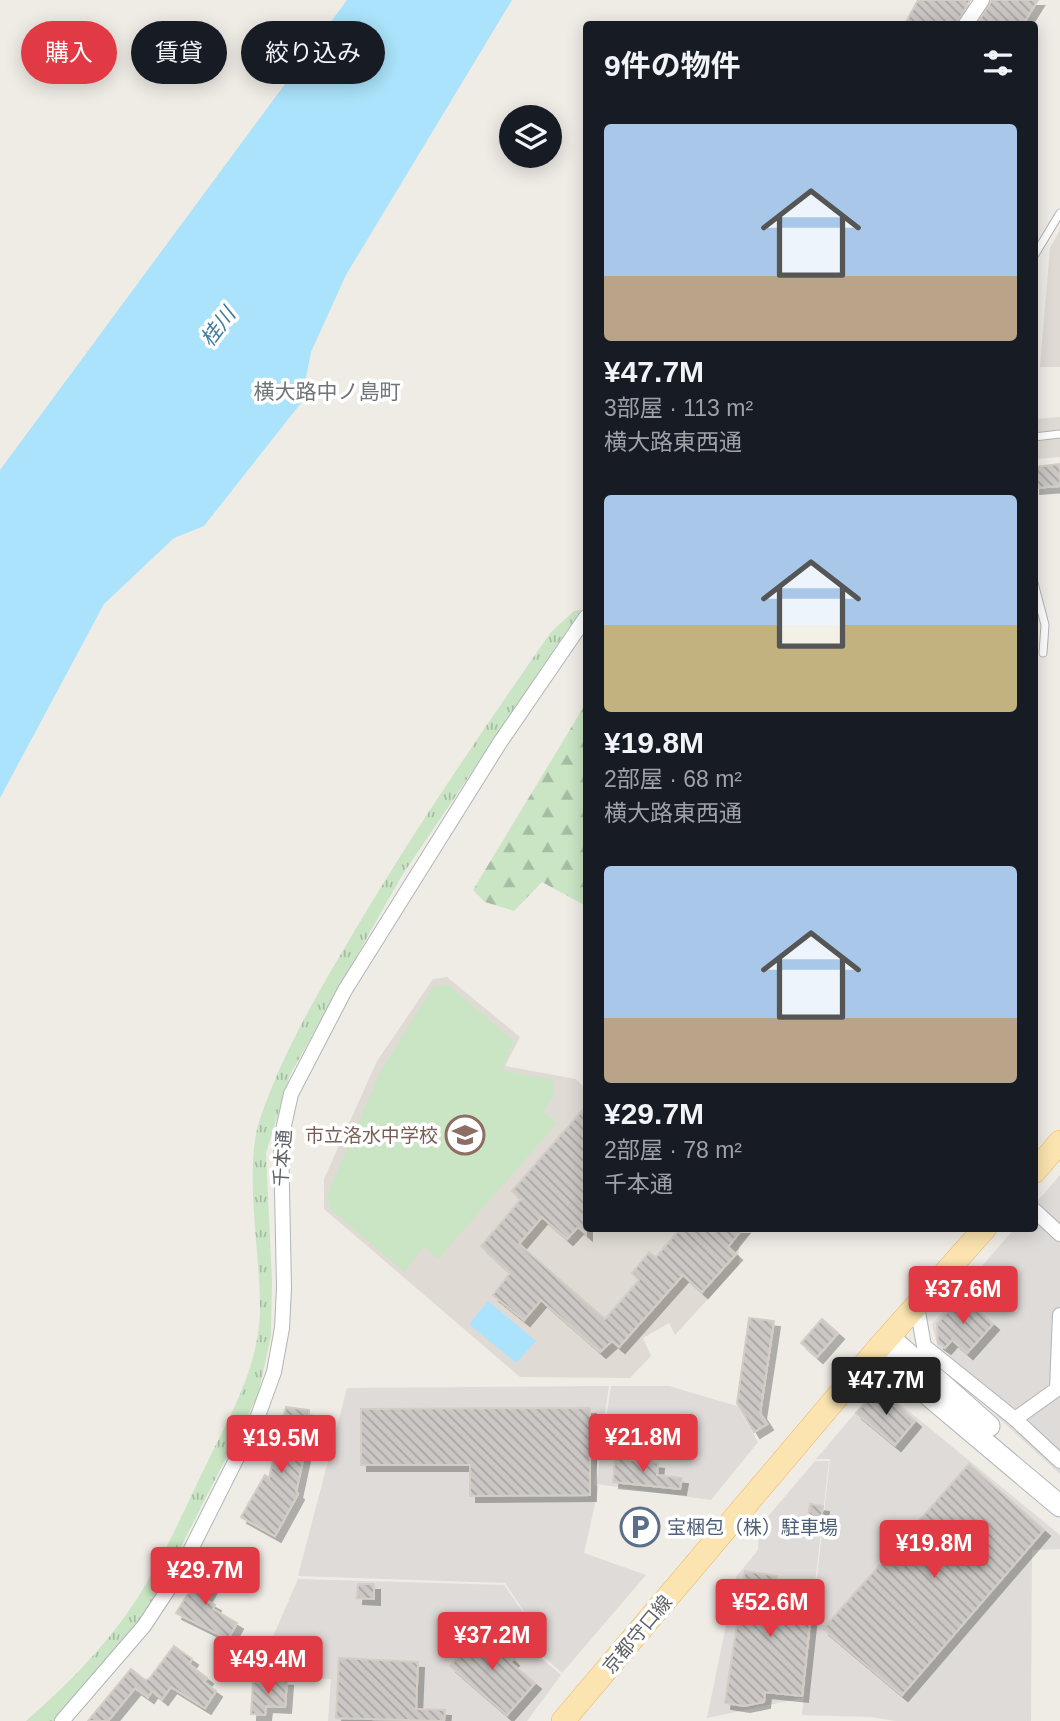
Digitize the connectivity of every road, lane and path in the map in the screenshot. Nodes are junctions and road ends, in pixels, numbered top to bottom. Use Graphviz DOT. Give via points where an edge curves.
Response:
graph roads {
  1 [pos="981,1"];
  2 [pos="969,21"];
  3 [pos="1060,213"];
  4 [pos="1038,249"];
  5 [pos="1060,434"];
  6 [pos="1038,437"];
  7 [pos="1038,598"];
  8 [pos="583,621"];
  9 [pos="1043,653"];
  10 [pos="1060,1142"];
  11 [pos="1038,1167"];
  12 [pos="1038,1214"];
  13 [pos="982,1232"];
  14 [pos="1060,1234"];
  15 [pos="917,1306"];
  16 [pos="1060,1315"];
  17 [pos="882,1344"];
  18 [pos="1015,1419"];
  19 [pos="1060,1461"];
  20 [pos="1060,1506"];
  21 [pos="62,1721"];
  22 [pos="562,1721"];
  1 -- 2 [label="street"];
  3 -- 4 [label="lane"];
  5 -- 6 [label="lane"];
  7 -- 9 [label="lane" via="1045,625"];
  8 -- 21 [label="street, 千本通" via="492,756 345,990 307,1060 291,1094 281,1139 282,1328 274,1372 258,1416 179,1573 144,1626"];
  10 -- 11 [label="main road"];
  12 -- 14 [label="street"];
  13 -- 15 [label="main road, 京都守口線"];
  15 -- 17 [label="main road, 京都守口線"];
  15 -- 18 [label="street" via="925,1346"];
  16 -- 18 [label="street" via="1057,1389"];
  17 -- 20 [label="street" via="1013,1447 1032,1481"];
  17 -- 22 [label="main road, 京都守口線"];
  18 -- 19 [label="street"];
}
